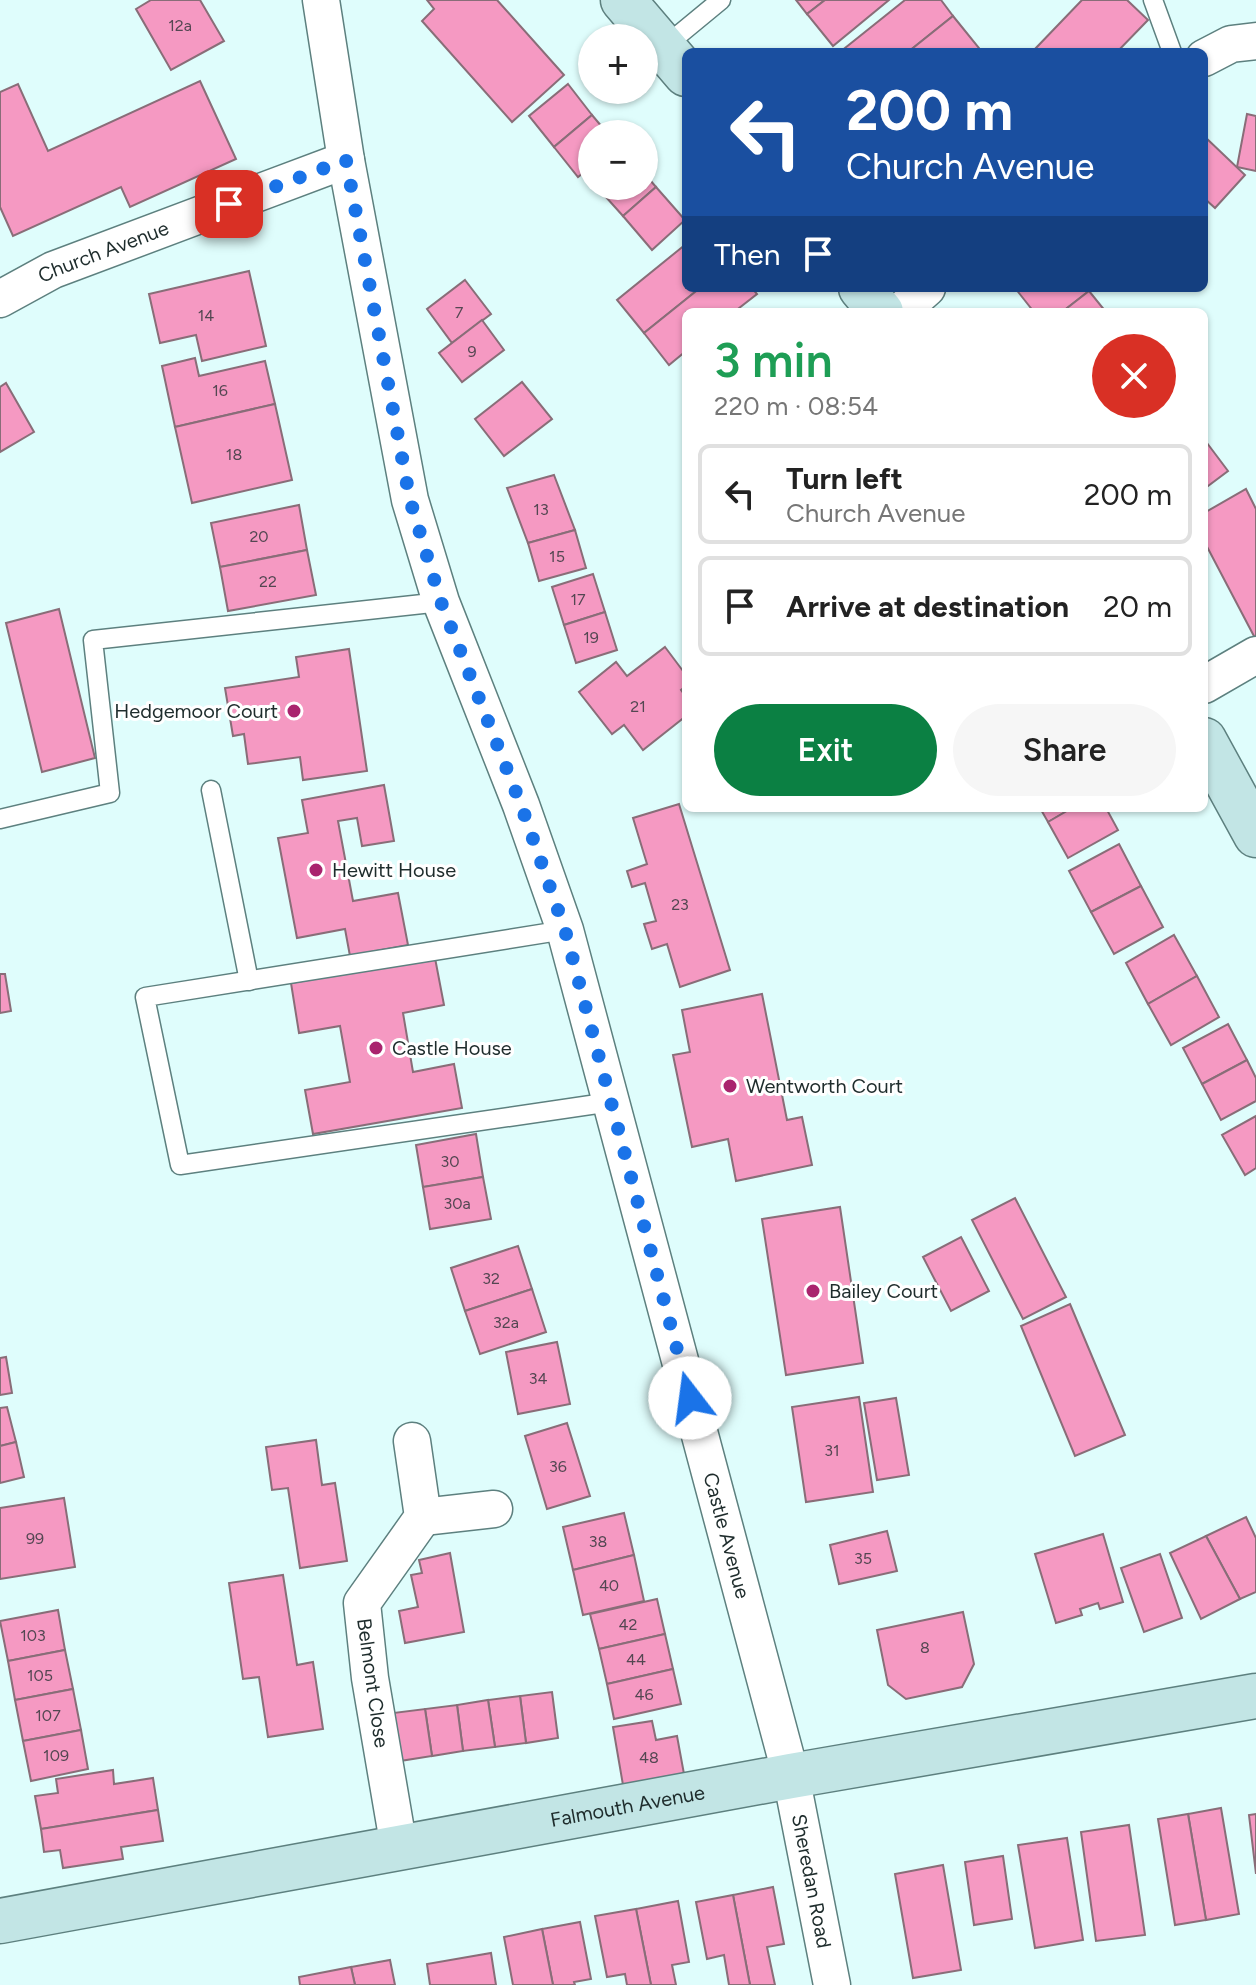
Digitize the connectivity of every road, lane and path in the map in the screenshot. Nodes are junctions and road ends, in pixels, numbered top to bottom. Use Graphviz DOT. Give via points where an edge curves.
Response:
graph roads {
  1 [pos="321,0"];
  2 [pos="623,0"];
  3 [pos="721,0"];
  4 [pos="1153,0"];
  5 [pos="1256,41"];
  6 [pos="685,48"];
  7 [pos="1171,48"];
  8 [pos="1208,56"];
  9 [pos="675,61"];
  10 [pos="346,160"];
  11 [pos="864,292"];
  12 [pos="922,292"];
  13 [pos="0,299"];
  14 [pos="878,308"];
  15 [pos="904,308"];
  16 [pos="441,602"];
  17 [pos="1256,655"];
  18 [pos="1208,683"];
  19 [pos="1208,747"];
  20 [pos="211,790"];
  21 [pos="0,819"];
  22 [pos="1256,835"];
  23 [pos="565,930"];
  24 [pos="249,981"];
  25 [pos="611,1102"];
  26 [pos="412,1441"];
  27 [pos="494,1509"];
  28 [pos="423,1517"];
  29 [pos="1256,1696"];
  30 [pos="791,1776"];
  31 [pos="399,1848"];
  32 [pos="0,1921"];
  33 [pos="832,1985"];
  1 -- 10 [label="street, Castle Avenue"];
  2 -- 9 [label="street"];
  3 -- 6 [label="lane"];
  4 -- 7 [label="lane"];
  5 -- 8 [label="street" via="1231,44"];
  10 -- 13 [label="street, Church Avenue" via="53,270"];
  10 -- 16 [label="street, Castle Avenue" via="410,500"];
  11 -- 14 [label="street"];
  12 -- 15 [label="street"];
  16 -- 21 [label="lane" via="93,640 110,793"];
  16 -- 23 [label="street, Castle Avenue"];
  17 -- 18 [label="street"];
  19 -- 22 [label="street"];
  20 -- 24 [label="lane"];
  23 -- 24 [label="lane"];
  23 -- 25 [label="street, Castle Avenue"];
  24 -- 25 [label="lane" via="145,997 180,1165"];
  25 -- 30 [label="street, Castle Avenue"];
  26 -- 28 [label="street"];
  27 -- 28 [label="street"];
  28 -- 31 [label="street, Belmont Close" via="362,1603"];
  29 -- 30 [label="street, Falmouth Avenue"];
  30 -- 31 [label="street, Falmouth Avenue"];
  30 -- 33 [label="street, Sheredan Road"];
  31 -- 32 [label="street, Falmouth Avenue"];
}
